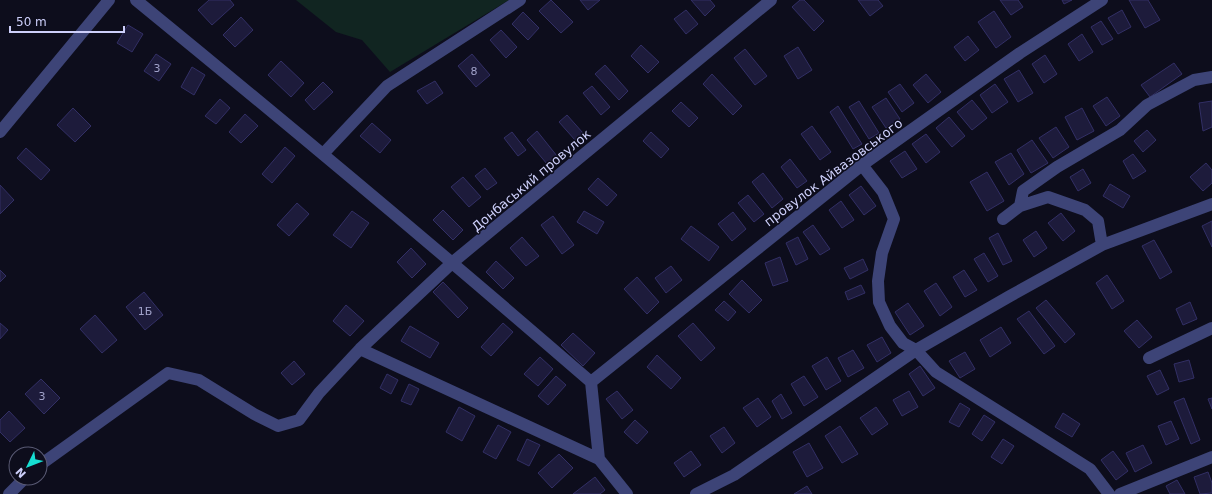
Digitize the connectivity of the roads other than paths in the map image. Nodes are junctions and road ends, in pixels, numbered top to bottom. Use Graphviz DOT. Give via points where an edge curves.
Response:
graph roads {
  1 [pos="109,0"];
  2 [pos="136,0"];
  3 [pos="520,0"];
  4 [pos="771,0"];
  5 [pos="1102,0"];
  6 [pos="1212,77"];
  7 [pos="0,132"];
  8 [pos="323,154"];
  9 [pos="862,165"];
  10 [pos="1212,204"];
  11 [pos="1020,206"];
  12 [pos="1003,219"];
  13 [pos="1102,245"];
  14 [pos="453,262"];
  15 [pos="1212,328"];
  16 [pos="360,349"];
  17 [pos="916,350"];
  18 [pos="1149,358"];
  19 [pos="591,382"];
  20 [pos="1212,457"];
  21 [pos="48,459"];
  22 [pos="599,459"];
  23 [pos="17,486"];
  24 [pos="9,494"];
  25 [pos="626,494"];
  26 [pos="696,494"];
  27 [pos="1109,494"];
  28 [pos="1120,494"];
  1 -- 7 [label="street"];
  2 -- 8 [label="street"];
  3 -- 8 [label="street" via="387,86"];
  4 -- 14 [label="street, Донбаський провулок"];
  5 -- 9 [label="street, провулок Айвазовського" via="1020,53"];
  6 -- 11 [label="street" via="1194,80 1146,105 1120,130 1057,167 1023,191"];
  8 -- 14 [label="street"];
  9 -- 17 [label="street" via="883,192 894,219 882,254 878,281 879,302 890,326 902,343"];
  9 -- 19 [label="street, провулок Айвазовського"];
  10 -- 13 [label="street"];
  11 -- 12 [label="street"];
  11 -- 13 [label="street" via="1048,197 1085,210 1098,221"];
  13 -- 17 [label="street"];
  14 -- 16 [label="street, Донбаський провулок"];
  14 -- 19 [label="street"];
  15 -- 18 [label="street"];
  16 -- 21 [label="street, Донбаський провулок" via="319,393 299,420 278,426 199,380 168,373"];
  16 -- 22 [label="street"];
  17 -- 26 [label="street" via="734,475"];
  17 -- 27 [label="street" via="936,372 1090,469"];
  19 -- 22 [label="street"];
  20 -- 28 [label="street"];
  22 -- 25 [label="street"];
  23 -- 24 [label="street"];
}
